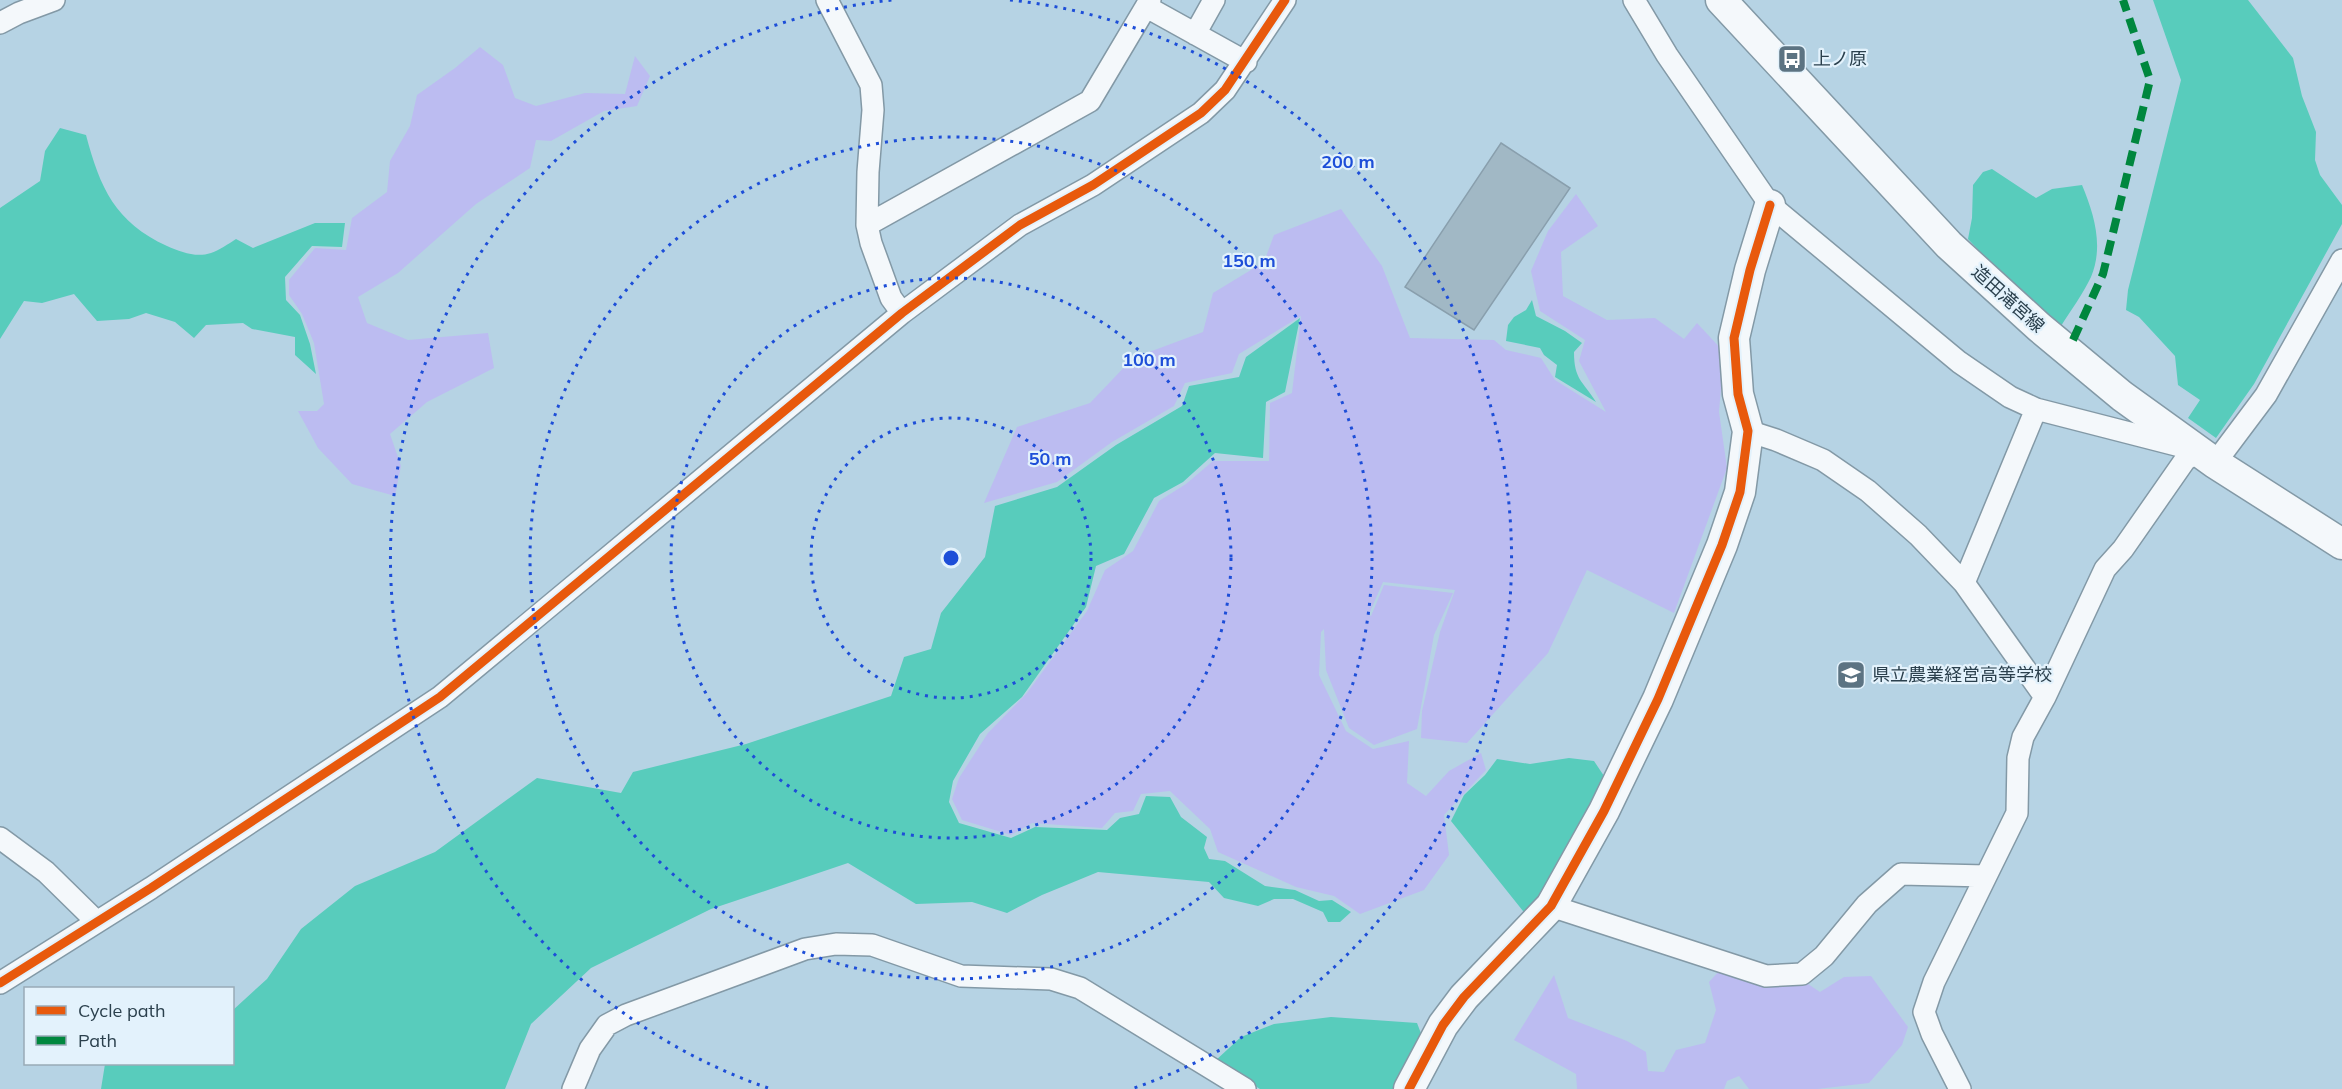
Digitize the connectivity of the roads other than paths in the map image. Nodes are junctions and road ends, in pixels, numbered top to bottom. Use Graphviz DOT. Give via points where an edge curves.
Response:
graph roads {
  1 [pos="54,0"];
  2 [pos="827,0"];
  3 [pos="1214,0"];
  4 [pos="1285,0"];
  5 [pos="1634,0"];
  6 [pos="1721,0"];
  7 [pos="1152,5"];
  8 [pos="0,23"];
  9 [pos="1195,34"];
  10 [pos="1246,62"];
  11 [pos="1770,205"];
  12 [pos="867,225"];
  13 [pos="2342,260"];
  14 [pos="902,313"];
  15 [pos="2037,409"];
  16 [pos="1748,431"];
  17 [pos="2207,457"];
  18 [pos="2342,544"];
  19 [pos="1964,583"];
  20 [pos="2045,697"];
  21 [pos="0,838"];
  22 [pos="1986,876"];
  23 [pos="1551,906"];
  24 [pos="96,921"];
  25 [pos="0,983"];
  26 [pos="573,1089"];
  27 [pos="1245,1089"];
  28 [pos="1409,1089"];
  29 [pos="1960,1089"];
  1 -- 8 [label="street"];
  2 -- 12 [label="street" via="871,85"];
  3 -- 9 [label="street"];
  4 -- 10 [label="street"];
  5 -- 11 [label="street" via="1666,55"];
  6 -- 17 [label="street, 造田滝宮線" via="1949,245 2113,388"];
  7 -- 9 [label="street"];
  7 -- 12 [label="street" via="1090,101"];
  9 -- 10 [label="street"];
  10 -- 14 [label="street" via="1201,113 1093,184 1020,225"];
  11 -- 15 [label="street" via="1959,362 2010,397"];
  11 -- 16 [label="street" via="1734,338 1738,394"];
  12 -- 14 [label="street" via="891,298"];
  13 -- 17 [label="street" via="2266,395"];
  14 -- 24 [label="street" via="440,697"];
  15 -- 17 [label="street"];
  15 -- 19 [label="street"];
  16 -- 19 [label="street" via="1823,460 1868,491"];
  16 -- 23 [label="street" via="1740,492 1663,688 1604,811"];
  17 -- 18 [label="street, 造田滝宮線"];
  17 -- 20 [label="street" via="2185,460 2105,569"];
  19 -- 20 [label="street"];
  20 -- 22 [label="street" via="2023,737 2018,758 2017,813"];
  21 -- 24 [label="street" via="46,872"];
  22 -- 23 [label="street" via="1900,874 1867,904 1824,956 1802,974 1766,976"];
  22 -- 29 [label="street" via="1924,1012"];
  23 -- 28 [label="street" via="1464,997 1443,1025"];
  24 -- 25 [label="street"];
  26 -- 27 [label="street" via="607,1025 805,949 836,944 872,945 961,976 1051,979 1080,988"];
}
